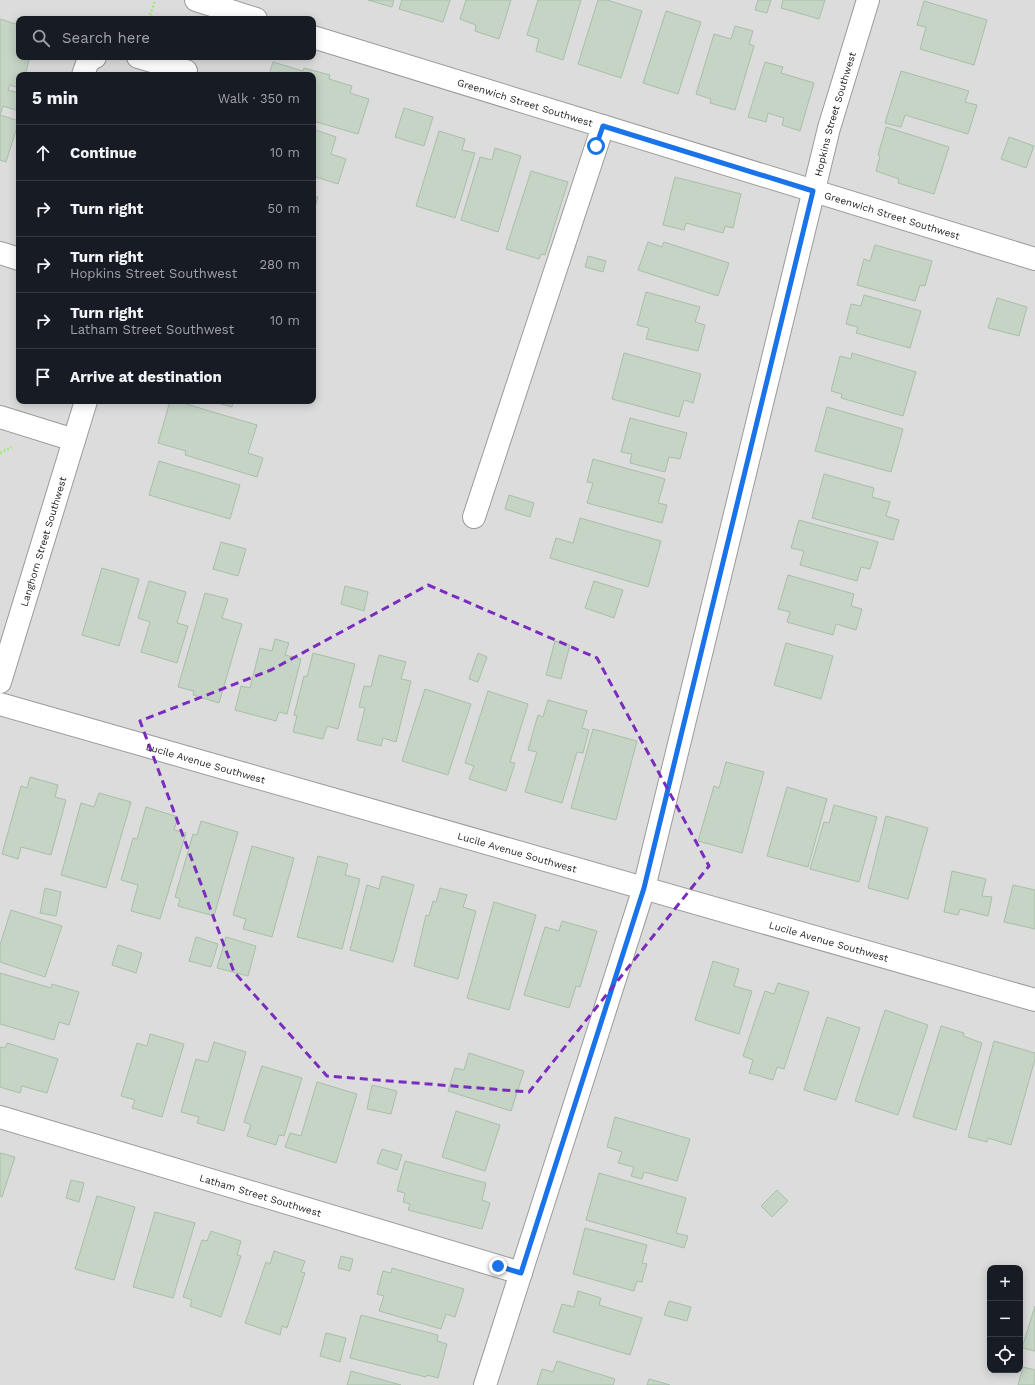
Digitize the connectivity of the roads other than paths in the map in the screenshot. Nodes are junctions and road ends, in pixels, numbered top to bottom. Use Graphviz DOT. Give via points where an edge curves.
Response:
graph roads {
  1 [pos="868,0"];
  2 [pos="203,6"];
  3 [pos="244,16"];
  4 [pos="316,38"];
  5 [pos="90,60"];
  6 [pos="151,60"];
  7 [pos="187,68"];
  8 [pos="84,72"];
  9 [pos="603,126"];
  10 [pos="813,191"];
  11 [pos="0,253"];
  12 [pos="16,258"];
  13 [pos="1035,259"];
  14 [pos="85,404"];
  15 [pos="0,417"];
  16 [pos="74,440"];
  17 [pos="474,517"];
  18 [pos="0,682"];
  19 [pos="0,704"];
  20 [pos="644,888"];
  21 [pos="1035,1000"];
  22 [pos="0,1117"];
  23 [pos="521,1273"];
  24 [pos="485,1385"];
  1 -- 10 [label="street, Hopkins Street Southwest" via="829,128"];
  2 -- 3 [label="street"];
  4 -- 9 [label="street, Greenwich Street Southwest"];
  5 -- 8 [label="street"];
  6 -- 7 [label="street"];
  9 -- 10 [label="street, Greenwich Street Southwest"];
  9 -- 17 [label="street"];
  10 -- 13 [label="street, Greenwich Street Southwest"];
  10 -- 20 [label="street, Hopkins Street Southwest"];
  11 -- 12 [label="street"];
  14 -- 16 [label="street, Langhorn Street Southwest"];
  15 -- 16 [label="street"];
  16 -- 18 [label="street, Langhorn Street Southwest"];
  19 -- 20 [label="street, Lucile Avenue Southwest"];
  20 -- 21 [label="street, Lucile Avenue Southwest"];
  20 -- 23 [label="street, Hopkins Street Southwest"];
  22 -- 23 [label="street, Latham Street Southwest"];
  23 -- 24 [label="street, Hopkins Street Southwest"];
}
